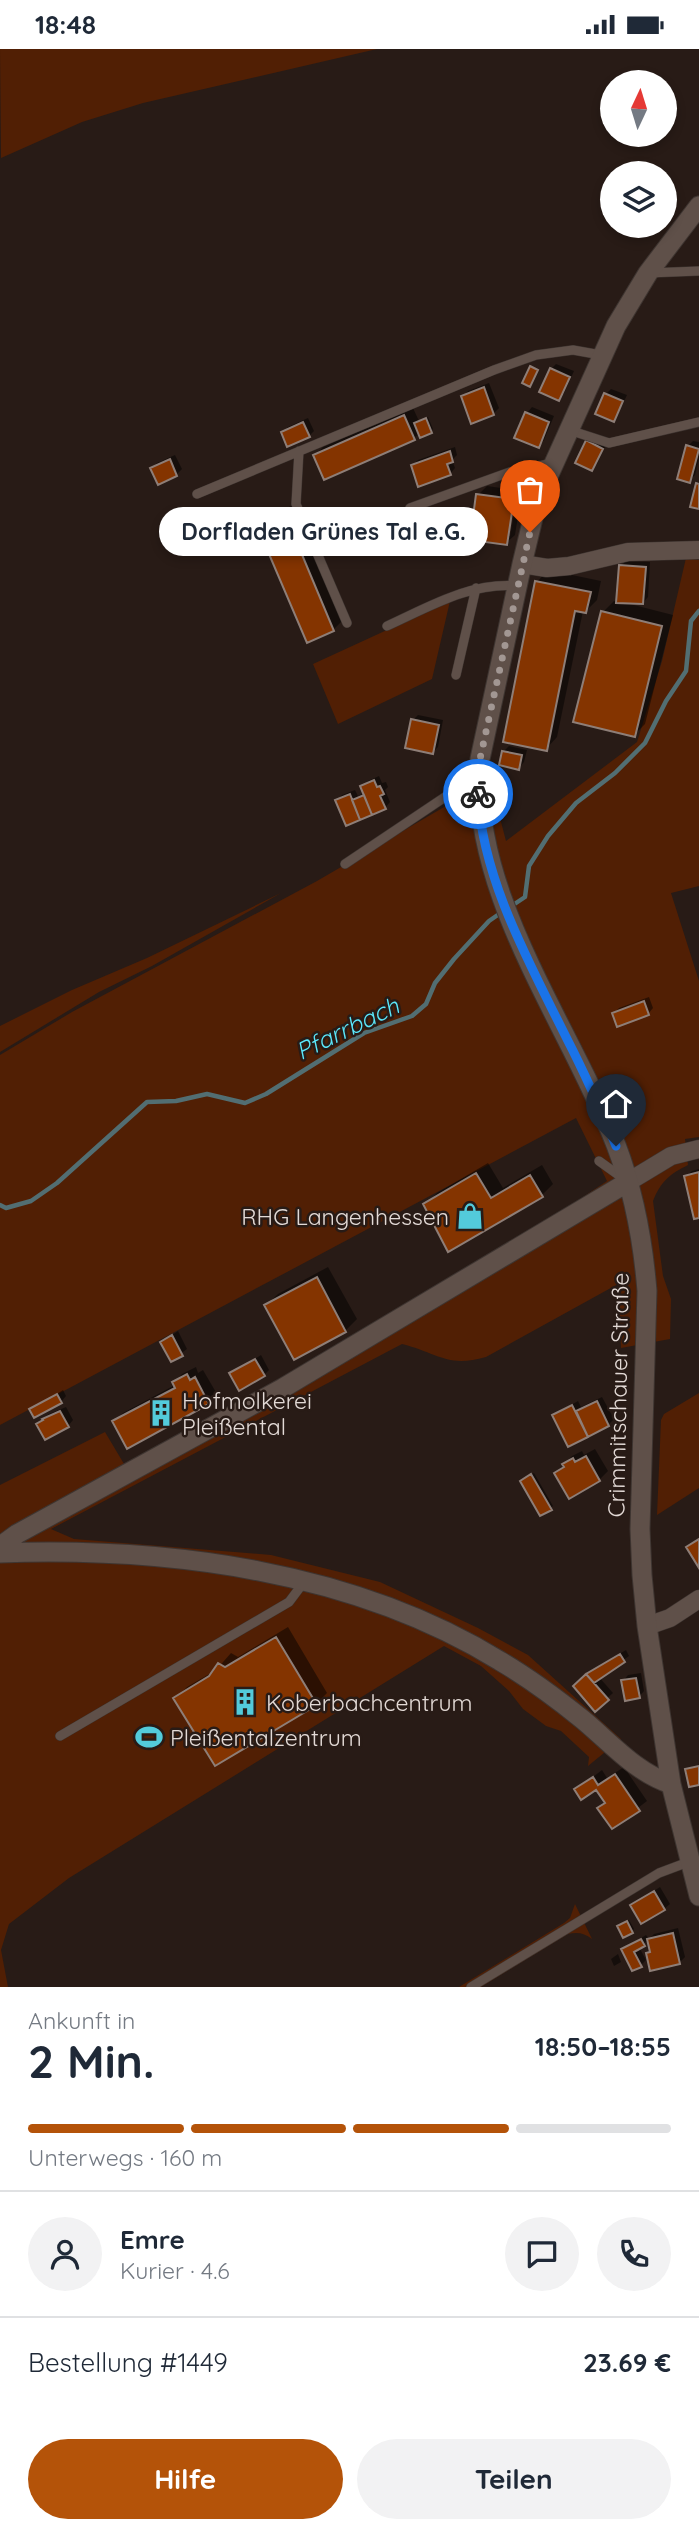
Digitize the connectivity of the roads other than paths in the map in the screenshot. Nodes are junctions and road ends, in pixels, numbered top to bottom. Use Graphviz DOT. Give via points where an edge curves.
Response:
graph roads {
  1 [pos="699,206"];
  2 [pos="699,271"];
  3 [pos="648,273"];
  4 [pos="601,355"];
  5 [pos="699,422"];
  6 [pos="567,430"];
  7 [pos="299,451"];
  8 [pos="554,463"];
  9 [pos="197,494"];
  10 [pos="410,508"];
  11 [pos="699,550"];
  12 [pos="522,564"];
  13 [pos="517,586"];
  14 [pos="476,588"];
  15 [pos="347,624"];
  16 [pos="387,626"];
  17 [pos="456,675"];
  18 [pos="478,785"];
  19 [pos="345,864"];
  20 [pos="699,1149"];
  21 [pos="599,1161"];
  22 [pos="628,1182"];
  23 [pos="0,1552"];
  24 [pos="304,1582"];
  25 [pos="699,1599"];
  26 [pos="647,1626"];
  27 [pos="60,1736"];
  28 [pos="671,1784"];
  29 [pos="694,1860"];
  30 [pos="699,1896"];
  31 [pos="471,1987"];
  1 -- 3 [label="street, Crimmitschauer Straße"];
  2 -- 3 [label="lane"];
  3 -- 4 [label="street, Crimmitschauer Straße"];
  4 -- 6 [label="street, Crimmitschauer Straße"];
  4 -- 7 [label="lane" via="573,349 536,355"];
  5 -- 6 [label="lane" via="609,443"];
  6 -- 8 [label="street, Crimmitschauer Straße"];
  7 -- 9 [label="lane"];
  7 -- 15 [label="lane" via="296,504"];
  8 -- 10 [label="lane" via="510,472"];
  8 -- 12 [label="street, Crimmitschauer Straße" via="534,514"];
  11 -- 12 [label="street" via="628,552 558,567"];
  12 -- 13 [label="street, Crimmitschauer Straße"];
  13 -- 14 [label="lane"];
  13 -- 18 [label="street, Crimmitschauer Straße"];
  14 -- 16 [label="lane"];
  14 -- 17 [label="lane"];
  18 -- 19 [label="lane" via="451,793"];
  18 -- 22 [label="street, Crimmitschauer Straße" via="490,865 597,1102"];
  20 -- 22 [label="street" via="671,1156"];
  21 -- 22 [label="lane"];
  22 -- 23 [label="street" via="283,1388 17,1534"];
  22 -- 26 [label="street, Crimmitschauer Straße" via="647,1291 640,1529"];
  23 -- 24 [label="street" via="152,1555"];
  24 -- 27 [label="lane" via="289,1602"];
  24 -- 28 [label="street" via="415,1617 461,1638 545,1691 640,1770"];
  25 -- 26 [label="street"];
  26 -- 28 [label="street, Crimmitschauer Straße"];
  28 -- 29 [label="street, Crimmitschauer Straße"];
  29 -- 30 [label="street, Crimmitschauer Straße"];
  29 -- 31 [label="lane" via="647,1880"];
}
